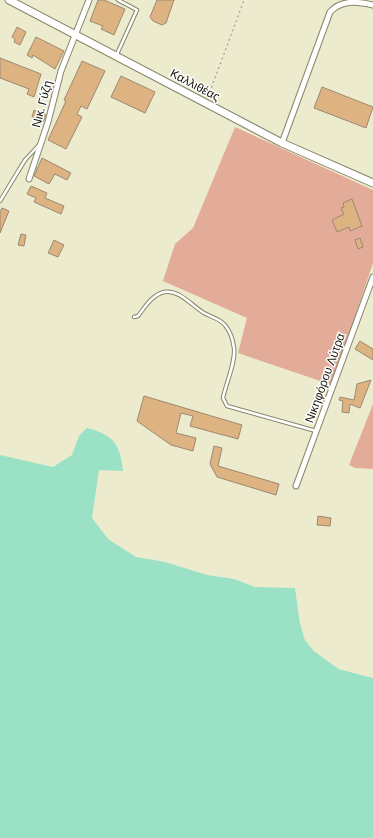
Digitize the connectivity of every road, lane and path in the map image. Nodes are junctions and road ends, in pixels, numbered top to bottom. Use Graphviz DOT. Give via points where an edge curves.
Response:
graph roads {
  1 [pos="10,0"];
  2 [pos="89,0"];
  3 [pos="118,0"];
  4 [pos="244,0"];
  5 [pos="373,5"];
  6 [pos="76,35"];
  7 [pos="117,55"];
  8 [pos="206,103"];
  9 [pos="42,142"];
  10 [pos="282,144"];
  11 [pos="29,179"];
  12 [pos="373,183"];
  13 [pos="0,201"];
  14 [pos="373,277"];
  15 [pos="134,317"];
  16 [pos="316,431"];
  17 [pos="296,486"];
  1 -- 6 [label="main road, Καλλιθέας"];
  2 -- 6 [label="street, Νικ. Γύζη"];
  3 -- 7 [label="lane" via="137,10"];
  4 -- 8 [label="path"];
  5 -- 10 [label="street" via="346,0 337,4 330,12"];
  6 -- 7 [label="main road, Καλλιθέας"];
  6 -- 9 [label="street, Νικ. Γύζη" via="61,71"];
  7 -- 8 [label="main road, Καλλιθέας"];
  8 -- 10 [label="main road, Καλλιθέας"];
  9 -- 11 [label="street, Νικ. Γύζη"];
  9 -- 13 [label="lane" via="25,160"];
  10 -- 12 [label="main road, Καλλιθέας"];
  14 -- 16 [label="street, Νικηφόρου Λύτρα"];
  15 -- 16 [label="lane" via="138,316 151,300 166,292 175,293 214,317 225,325 234,348 234,359 223,398 227,406"];
  16 -- 17 [label="street, Νικηφόρου Λύτρα"];
}
